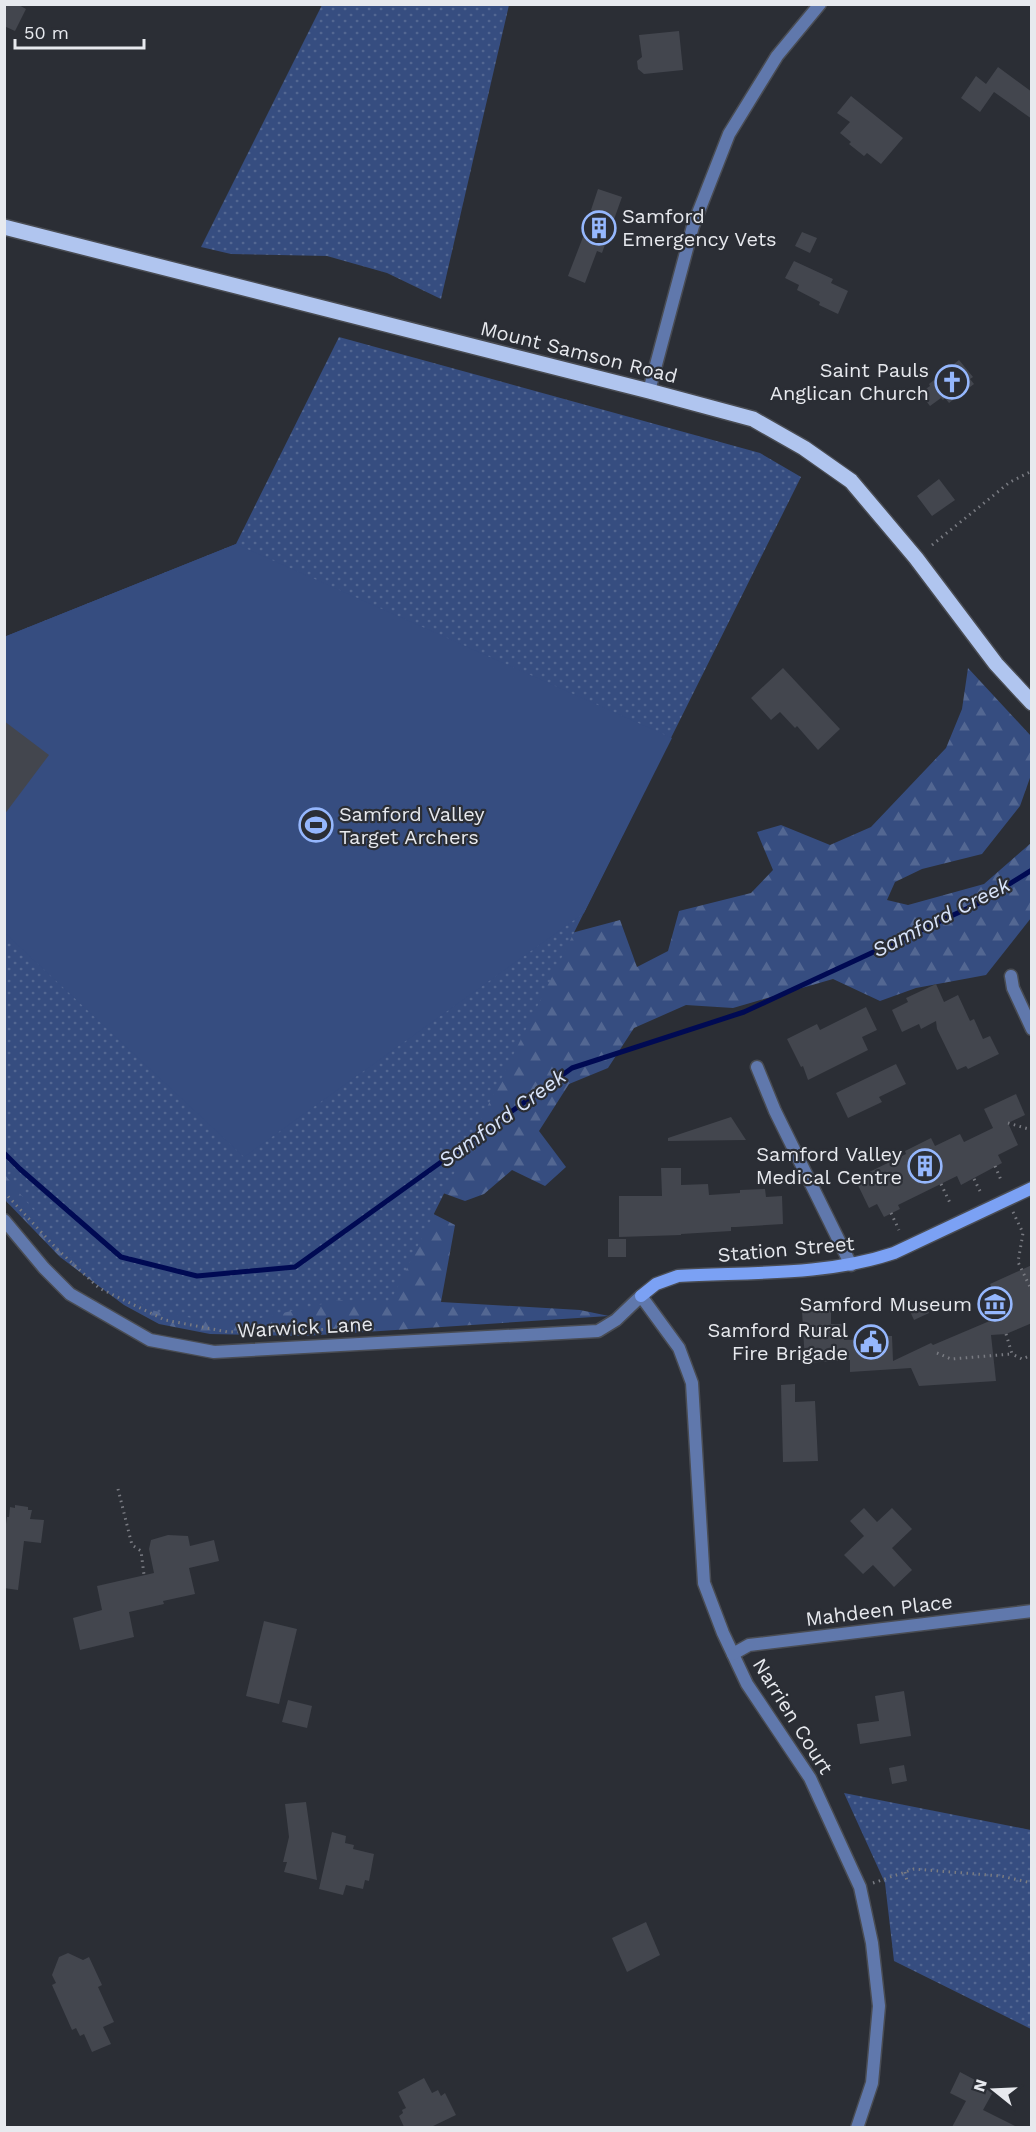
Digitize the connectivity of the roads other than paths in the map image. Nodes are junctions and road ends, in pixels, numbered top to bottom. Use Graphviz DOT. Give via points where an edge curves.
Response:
graph roads {
  1 [pos="820,4"];
  2 [pos="4,227"];
  3 [pos="649,391"];
  4 [pos="1032,703"];
  5 [pos="1011,976"];
  6 [pos="1032,1029"];
  7 [pos="757,1066"];
  8 [pos="1032,1188"];
  9 [pos="4,1220"];
  10 [pos="851,1265"];
  11 [pos="641,1296"];
  12 [pos="1032,1611"];
  13 [pos="733,1653"];
  14 [pos="857,2127"];
  1 -- 3 [label="street" via="777,56 729,134 693,226"];
  2 -- 3 [label="main road, Mount Samson Road"];
  3 -- 4 [label="main road, Mount Samson Road" via="753,419 851,481 916,558 996,664"];
  5 -- 6 [label="street"];
  7 -- 10 [label="street"];
  8 -- 10 [label="street, Station Street" via="894,1253"];
  9 -- 11 [label="street, Warwick Lane" via="70,1294 150,1340 214,1352 598,1331"];
  10 -- 11 [label="street, Station Street" via="678,1276 656,1284"];
  11 -- 13 [label="street, Narrien Court" via="679,1348 692,1383 704,1583"];
  12 -- 13 [label="street, Mahdeen Place" via="750,1645"];
  13 -- 14 [label="street, Narrien Court" via="747,1684 810,1778 860,1887 872,1943 879,2006 872,2083"];
}
